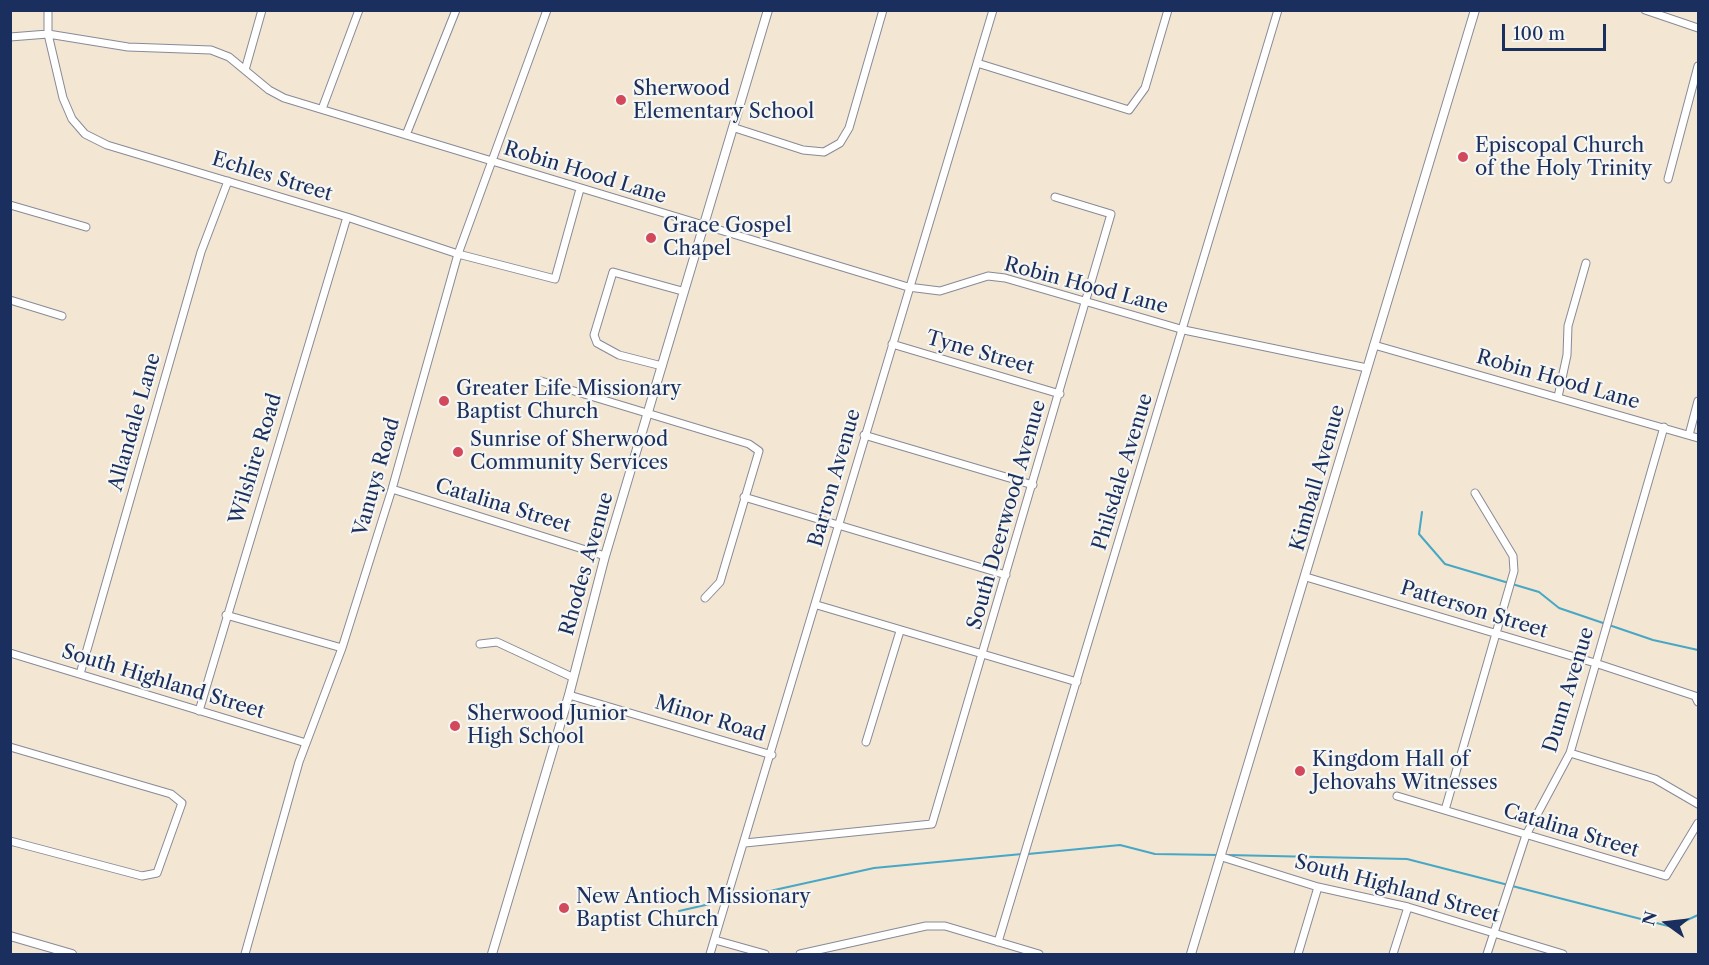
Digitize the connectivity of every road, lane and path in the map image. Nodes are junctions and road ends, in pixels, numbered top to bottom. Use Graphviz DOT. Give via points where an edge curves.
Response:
graph roads {
  1 [pos="48,10"];
  2 [pos="262,10"];
  3 [pos="359,10"];
  4 [pos="456,10"];
  5 [pos="547,10"];
  6 [pos="768,10"];
  7 [pos="883,10"];
  8 [pos="993,10"];
  9 [pos="1168,10"];
  10 [pos="1278,10"];
  11 [pos="1474,10"];
  12 [pos="1645,10"];
  13 [pos="1658,12"];
  14 [pos="1698,28"];
  15 [pos="48,34"];
  16 [pos="10,37"];
  17 [pos="977,63"];
  18 [pos="1698,66"];
  19 [pos="245,70"];
  20 [pos="322,110"];
  21 [pos="735,128"];
  22 [pos="406,135"];
  23 [pos="493,162"];
  24 [pos="1668,179"];
  25 [pos="228,181"];
  26 [pos="580,189"];
  27 [pos="1054,197"];
  28 [pos="10,205"];
  29 [pos="347,217"];
  30 [pos="702,226"];
  31 [pos="86,227"];
  32 [pos="458,254"];
  33 [pos="1586,263"];
  34 [pos="908,287"];
  35 [pos="682,291"];
  36 [pos="10,300"];
  37 [pos="1085,302"];
  38 [pos="62,316"];
  39 [pos="1184,330"];
  40 [pos="892,344"];
  41 [pos="1374,345"];
  42 [pos="662,366"];
  43 [pos="1367,368"];
  44 [pos="541,381"];
  45 [pos="1060,394"];
  46 [pos="1558,397"];
  47 [pos="1698,402"];
  48 [pos="648,414"];
  49 [pos="1665,427"];
  50 [pos="864,435"];
  51 [pos="1689,435"];
  52 [pos="1698,438"];
  53 [pos="1033,485"];
  54 [pos="392,489"];
  55 [pos="1475,493"];
  56 [pos="744,497"];
  57 [pos="838,524"];
  58 [pos="605,556"];
  59 [pos="1006,575"];
  60 [pos="1306,577"];
  61 [pos="705,598"];
  62 [pos="817,604"];
  63 [pos="226,615"];
  64 [pos="900,631"];
  65 [pos="1497,634"];
  66 [pos="480,644"];
  67 [pos="342,648"];
  68 [pos="10,653"];
  69 [pos="984,654"];
  70 [pos="1595,663"];
  71 [pos="80,674"];
  72 [pos="572,677"];
  73 [pos="1077,682"];
  74 [pos="569,695"];
  75 [pos="1697,697"];
  76 [pos="199,711"];
  77 [pos="866,742"];
  78 [pos="306,743"];
  79 [pos="10,747"];
  80 [pos="1570,753"];
  81 [pos="772,755"];
  82 [pos="1397,796"];
  83 [pos="1698,804"];
  84 [pos="1445,810"];
  85 [pos="1698,823"];
  86 [pos="1526,835"];
  87 [pos="10,841"];
  88 [pos="745,843"];
  89 [pos="1222,857"];
  90 [pos="1318,887"];
  91 [pos="1408,907"];
  92 [pos="1494,932"];
  93 [pos="10,936"];
  94 [pos="715,940"];
  95 [pos="998,942"];
  96 [pos="840,945"];
  97 [pos="1018,951"];
  98 [pos="72,954"];
  99 [pos="245,954"];
  100 [pos="492,954"];
  101 [pos="710,954"];
  102 [pos="765,954"];
  103 [pos="800,954"];
  104 [pos="842,954"];
  105 [pos="1039,954"];
  106 [pos="1191,954"];
  107 [pos="1298,954"];
  108 [pos="1394,954"];
  109 [pos="1487,954"];
  110 [pos="1563,954"];
  1 -- 15 [label="street, Echles Street"];
  2 -- 19 [label="street"];
  3 -- 20 [label="street"];
  4 -- 22 [label="street"];
  5 -- 23 [label="street, Vanuys Road"];
  6 -- 21 [label="main road, Rhodes Avenue"];
  7 -- 21 [label="street" via="849,128 840,143 824,152 803,150"];
  8 -- 17 [label="street, Barron Avenue"];
  9 -- 17 [label="street" via="1145,88 1129,110"];
  10 -- 39 [label="street, Philsdale Avenue"];
  11 -- 41 [label="main road, Kimball Avenue"];
  12 -- 13 [label="street"];
  13 -- 14 [label="street"];
  15 -- 16 [label="street, Robin Hood Lane"];
  15 -- 19 [label="street, Robin Hood Lane" via="129,47 211,50 229,57"];
  15 -- 25 [label="street, Echles Street" via="63,98 72,119 85,134 107,145"];
  17 -- 34 [label="street, Barron Avenue"];
  18 -- 24 [label="street"];
  19 -- 20 [label="street, Robin Hood Lane" via="284,98"];
  20 -- 22 [label="street, Robin Hood Lane"];
  21 -- 30 [label="main road, Rhodes Avenue"];
  22 -- 23 [label="street, Robin Hood Lane"];
  23 -- 26 [label="street, Robin Hood Lane"];
  23 -- 32 [label="street, Vanuys Road"];
  25 -- 29 [label="street, Echles Street"];
  25 -- 71 [label="street, Allandale Lane" via="201,252"];
  26 -- 30 [label="street, Robin Hood Lane"];
  26 -- 32 [label="street, Echles Street" via="555,279"];
  27 -- 37 [label="street, South Deerwood Avenue" via="1111,213"];
  28 -- 31 [label="street"];
  29 -- 32 [label="street, Echles Street"];
  29 -- 63 [label="street, Wilshire Road"];
  30 -- 34 [label="street, Robin Hood Lane"];
  30 -- 35 [label="main road, Rhodes Avenue"];
  32 -- 54 [label="street, Vanuys Road"];
  33 -- 46 [label="street" via="1568,326 1567,356"];
  34 -- 37 [label="street, Robin Hood Lane" via="940,291 988,276"];
  34 -- 40 [label="street, Barron Avenue"];
  35 -- 42 [label="main road, Rhodes Avenue"];
  35 -- 42 [label="street" via="613,272 594,334 597,343 619,355"];
  36 -- 38 [label="street"];
  37 -- 39 [label="street, Robin Hood Lane"];
  37 -- 45 [label="street, South Deerwood Avenue"];
  39 -- 43 [label="street, Robin Hood Lane"];
  39 -- 73 [label="street, Philsdale Avenue"];
  40 -- 45 [label="street, Tyne Street"];
  40 -- 50 [label="street, Barron Avenue"];
  41 -- 43 [label="main road, Kimball Avenue"];
  41 -- 46 [label="street, Robin Hood Lane"];
  42 -- 48 [label="main road, Rhodes Avenue"];
  43 -- 60 [label="main road, Kimball Avenue"];
  44 -- 48 [label="street"];
  45 -- 53 [label="street, South Deerwood Avenue"];
  46 -- 49 [label="street, Robin Hood Lane"];
  47 -- 51 [label="street"];
  48 -- 56 [label="street" via="749,444 759,451"];
  48 -- 58 [label="main road, Rhodes Avenue"];
  49 -- 51 [label="street, Robin Hood Lane"];
  49 -- 70 [label="street, Dunn Avenue"];
  50 -- 53 [label="street"];
  50 -- 57 [label="street, Barron Avenue"];
  51 -- 52 [label="street, Robin Hood Lane"];
  53 -- 59 [label="street, South Deerwood Avenue"];
  54 -- 58 [label="street, Catalina Street"];
  54 -- 67 [label="street, Vanuys Road"];
  55 -- 65 [label="street" via="1513,556 1514,571"];
  56 -- 57 [label="street"];
  56 -- 61 [label="street" via="720,582"];
  57 -- 59 [label="street"];
  57 -- 62 [label="street, Barron Avenue"];
  58 -- 72 [label="main road, Rhodes Avenue"];
  59 -- 69 [label="street, South Deerwood Avenue"];
  60 -- 65 [label="street, Patterson Street"];
  60 -- 89 [label="main road, Kimball Avenue"];
  62 -- 64 [label="street"];
  62 -- 81 [label="street, Barron Avenue"];
  63 -- 67 [label="street"];
  63 -- 76 [label="street, Wilshire Road"];
  64 -- 69 [label="street"];
  64 -- 77 [label="street"];
  65 -- 70 [label="street, Patterson Street"];
  65 -- 84 [label="street"];
  66 -- 72 [label="street" via="497,642"];
  67 -- 78 [label="street, Vanuys Road"];
  68 -- 71 [label="street, South Highland Street"];
  69 -- 73 [label="street"];
  69 -- 88 [label="street, South Deerwood Avenue" via="932,824"];
  70 -- 75 [label="street, Patterson Street"];
  70 -- 80 [label="street, Dunn Avenue"];
  71 -- 76 [label="street, South Highland Street"];
  72 -- 74 [label="main road, Rhodes Avenue"];
  73 -- 95 [label="street, Philsdale Avenue"];
  74 -- 81 [label="street, Minor Road"];
  74 -- 100 [label="main road, Rhodes Avenue"];
  76 -- 78 [label="street, South Highland Street"];
  78 -- 99 [label="street, Vanuys Road"];
  79 -- 87 [label="street" via="171,794 182,803 157,873 142,876"];
  80 -- 83 [label="street" via="1655,779"];
  80 -- 86 [label="street, Dunn Avenue"];
  81 -- 88 [label="street, Barron Avenue"];
  82 -- 84 [label="street, Catalina Street"];
  84 -- 86 [label="street, Catalina Street"];
  85 -- 86 [label="street, Catalina Street" via="1666,876"];
  86 -- 92 [label="street, Dunn Avenue"];
  88 -- 94 [label="street, Barron Avenue"];
  89 -- 90 [label="street, South Highland Street"];
  89 -- 106 [label="main road, Kimball Avenue"];
  90 -- 91 [label="street, South Highland Street"];
  90 -- 107 [label="street"];
  91 -- 92 [label="street, South Highland Street"];
  91 -- 108 [label="street"];
  92 -- 109 [label="street, Dunn Avenue"];
  92 -- 110 [label="street, South Highland Street"];
  93 -- 98 [label="main road"];
  94 -- 101 [label="street, Barron Avenue"];
  94 -- 102 [label="street"];
  95 -- 96 [label="street" via="945,926 926,926"];
  95 -- 97 [label="street"];
  96 -- 103 [label="street"];
  96 -- 104 [label="street"];
  97 -- 105 [label="street"];
}
